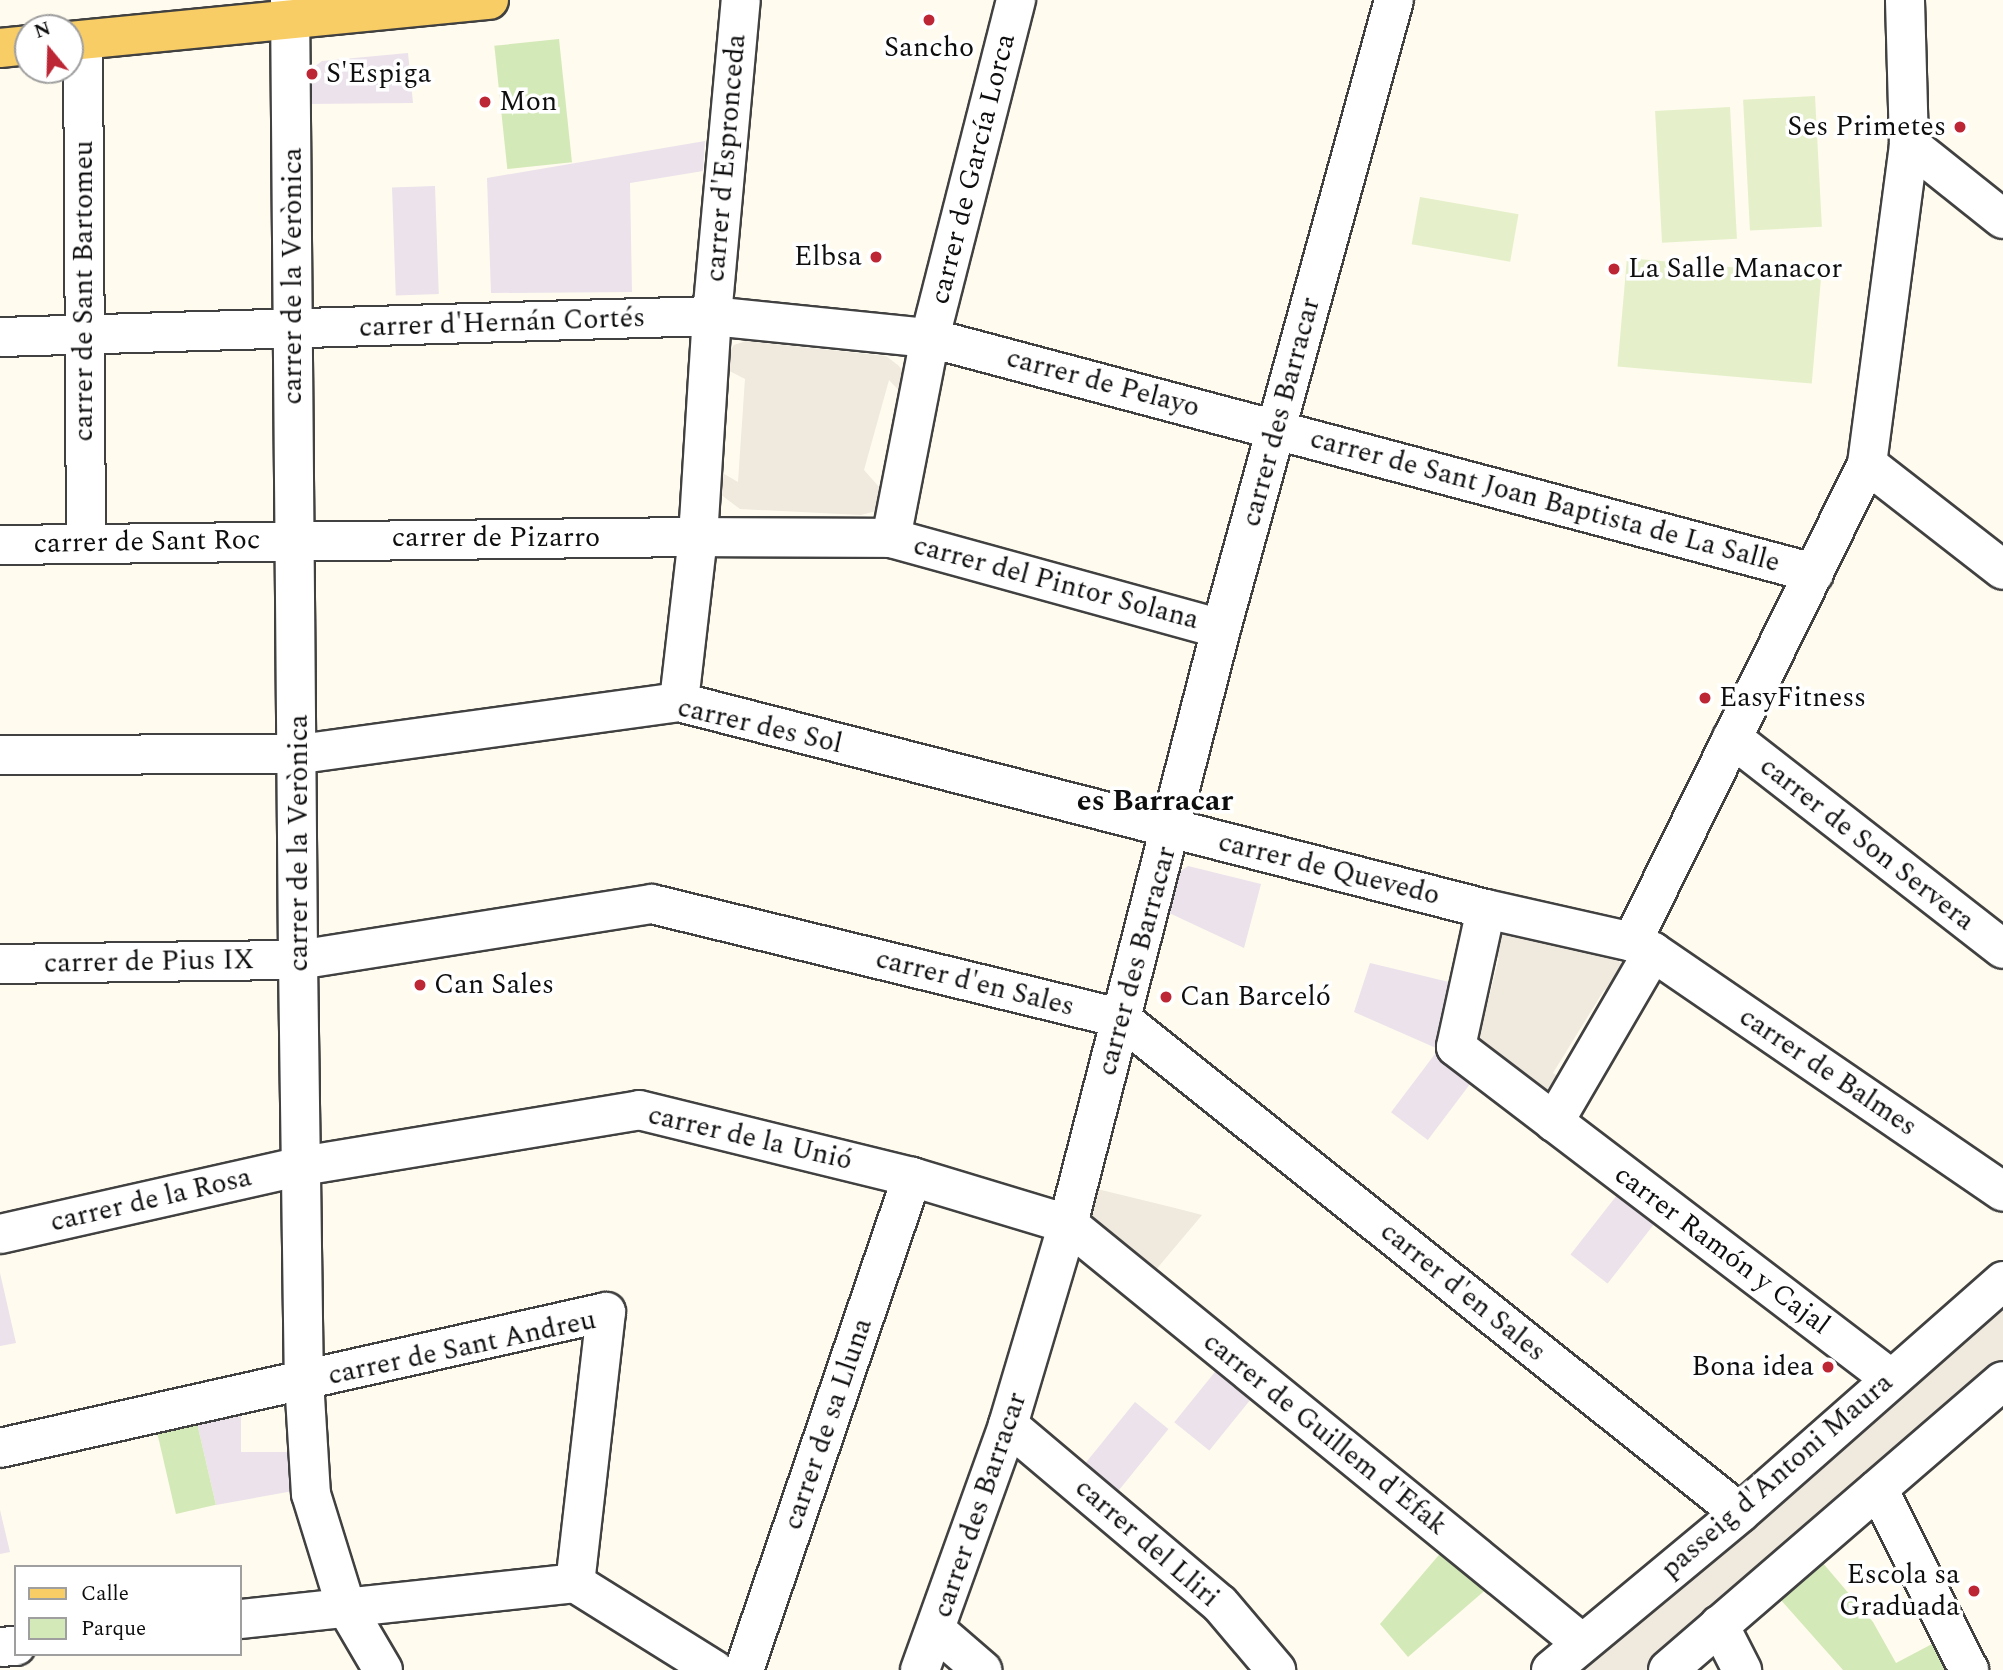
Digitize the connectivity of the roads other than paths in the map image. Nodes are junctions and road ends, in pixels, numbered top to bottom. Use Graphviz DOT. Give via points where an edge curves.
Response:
graph roads {
  1 [pos="489,0"];
  2 [pos="741,0"];
  3 [pos="1016,0"];
  4 [pos="1394,0"];
  5 [pos="1905,0"];
  6 [pos="291,10"];
  7 [pos="84,40"];
  8 [pos="77,84"];
  9 [pos="1909,144"];
  10 [pos="2003,219"];
  11 [pos="712,316"];
  12 [pos="292,330"];
  13 [pos="83,335"];
  14 [pos="0,337"];
  15 [pos="930,338"];
  16 [pos="1276,429"];
  17 [pos="1867,464"];
  18 [pos="698,537"];
  19 [pos="891,538"];
  20 [pos="295,539"];
  21 [pos="86,543"];
  22 [pos="0,544"];
  23 [pos="2003,570"];
  24 [pos="1814,573"];
  25 [pos="1220,629"];
  26 [pos="679,702"];
  27 [pos="1732,738"];
  28 [pos="300,754"];
  29 [pos="0,755"];
  30 [pos="1172,829"];
  31 [pos="1486,909"];
  32 [pos="1642,947"];
  33 [pos="2003,949"];
  34 [pos="298,960"];
  35 [pos="0,964"];
  36 [pos="1120,1018"];
  37 [pos="1554,1122"];
  38 [pos="302,1166"];
  39 [pos="912,1177"];
  40 [pos="2003,1192"];
  41 [pos="1068,1224"];
  42 [pos="0,1234"];
  43 [pos="2003,1281"];
  44 [pos="1890,1378"];
  45 [pos="304,1380"];
  46 [pos="2003,1381"];
  47 [pos="1008,1425"];
  48 [pos="0,1448"];
  49 [pos="1878,1489"];
  50 [pos="1740,1513"];
  51 [pos="575,1583"];
  52 [pos="346,1607"];
  53 [pos="242,1619"];
  54 [pos="1719,1625"];
  55 [pos="937,1631"];
  56 [pos="1582,1643"];
  57 [pos="383,1670"];
  58 [pos="714,1670"];
  59 [pos="744,1670"];
  60 [pos="920,1670"];
  61 [pos="982,1670"];
  62 [pos="1276,1670"];
  63 [pos="1551,1670"];
  64 [pos="1668,1670"];
  65 [pos="1742,1670"];
  66 [pos="1969,1670"];
  1 -- 6 [label="main road"];
  2 -- 11 [label="street, carrer d'Espronceda"];
  3 -- 15 [label="street, carrer de García Lorca"];
  4 -- 16 [label="street, carrer des Barracar"];
  5 -- 9 [label="street"];
  6 -- 7 [label="main road"];
  6 -- 12 [label="street, carrer de la Verònica"];
  8 -- 13 [label="street, carrer de Sant Bartomeu"];
  9 -- 10 [label="street"];
  9 -- 17 [label="street"];
  11 -- 12 [label="street, carrer d'Hernán Cortés"];
  11 -- 15 [label="street, carrer d'Hernán Cortés"];
  11 -- 18 [label="street, carrer d'Espronceda"];
  12 -- 13 [label="street, carrer d'Hernán Cortés"];
  12 -- 20 [label="street, carrer de la Verònica"];
  13 -- 14 [label="street, carrer d'Hernán Cortés"];
  13 -- 21 [label="street, carrer de Sant Bartomeu"];
  15 -- 16 [label="street, carrer de Pelayo"];
  15 -- 19 [label="street, carrer de García Lorca"];
  16 -- 24 [label="street, carrer de Sant Joan Baptista de La Salle"];
  16 -- 25 [label="street, carrer des Barracar"];
  17 -- 23 [label="street"];
  17 -- 24 [label="street"];
  18 -- 19 [label="street, carrer de Pizarro"];
  18 -- 20 [label="street, carrer de Pizarro"];
  18 -- 26 [label="street, carrer d'Espronceda"];
  19 -- 25 [label="street, carrer del Pintor Solana"];
  20 -- 21 [label="street, carrer de Sant Roc"];
  20 -- 28 [label="street, carrer de la Verònica"];
  21 -- 22 [label="street, carrer de Sant Roc"];
  24 -- 27 [label="street"];
  25 -- 30 [label="street, carrer des Barracar"];
  26 -- 28 [label="street, carrer des Sol"];
  26 -- 30 [label="street, carrer des Sol"];
  27 -- 32 [label="street"];
  27 -- 33 [label="street, carrer de Son Servera"];
  28 -- 29 [label="street, carrer des Sol"];
  28 -- 34 [label="street, carrer de la Verònica"];
  30 -- 31 [label="street, carrer de Quevedo"];
  30 -- 36 [label="street, carrer des Barracar"];
  31 -- 32 [label="street, carrer de Quevedo"];
  31 -- 37 [label="street, carrer Ramón y Cajal" via="1456,1047"];
  32 -- 37 [label="street"];
  32 -- 40 [label="street, carrer de Balmes"];
  34 -- 35 [label="street, carrer de Pius IX"];
  34 -- 36 [label="street, carrer d'en Sales" via="652,904"];
  34 -- 38 [label="street, carrer de la Verònica"];
  36 -- 41 [label="street, carrer des Barracar"];
  36 -- 50 [label="street, carrer d'en Sales"];
  37 -- 44 [label="street, carrer Ramón y Cajal"];
  38 -- 39 [label="street, carrer de la Unió" via="639,1110"];
  38 -- 42 [label="street, carrer de la Rosa"];
  38 -- 45 [label="street, carrer de la Verònica"];
  39 -- 41 [label="street, carrer de la Unió"];
  39 -- 59 [label="street, carrer de sa Lluna"];
  41 -- 47 [label="street, carrer des Barracar"];
  41 -- 56 [label="street, carrer de Guillem d'Efak"];
  43 -- 44 [label="street, passeig d'Antoni Maura"];
  44 -- 50 [label="street, passeig d'Antoni Maura"];
  45 -- 48 [label="street"];
  45 -- 51 [label="street, carrer de Sant Andreu" via="607,1312"];
  45 -- 52 [label="street, carrer de la Verònica" via="311,1494"];
  46 -- 49 [label="street"];
  47 -- 55 [label="street, carrer des Barracar"];
  47 -- 62 [label="street, carrer del Lliri" via="1220,1604"];
  49 -- 54 [label="street"];
  49 -- 66 [label="street"];
  50 -- 56 [label="street, passeig d'Antoni Maura"];
  51 -- 52 [label="street"];
  51 -- 58 [label="street"];
  52 -- 53 [label="street"];
  52 -- 57 [label="street, carrer de la Verònica"];
  54 -- 64 [label="street"];
  54 -- 65 [label="street"];
  55 -- 60 [label="street, carrer des Barracar"];
  55 -- 61 [label="street"];
  56 -- 63 [label="street, passeig d'Antoni Maura"];
}
